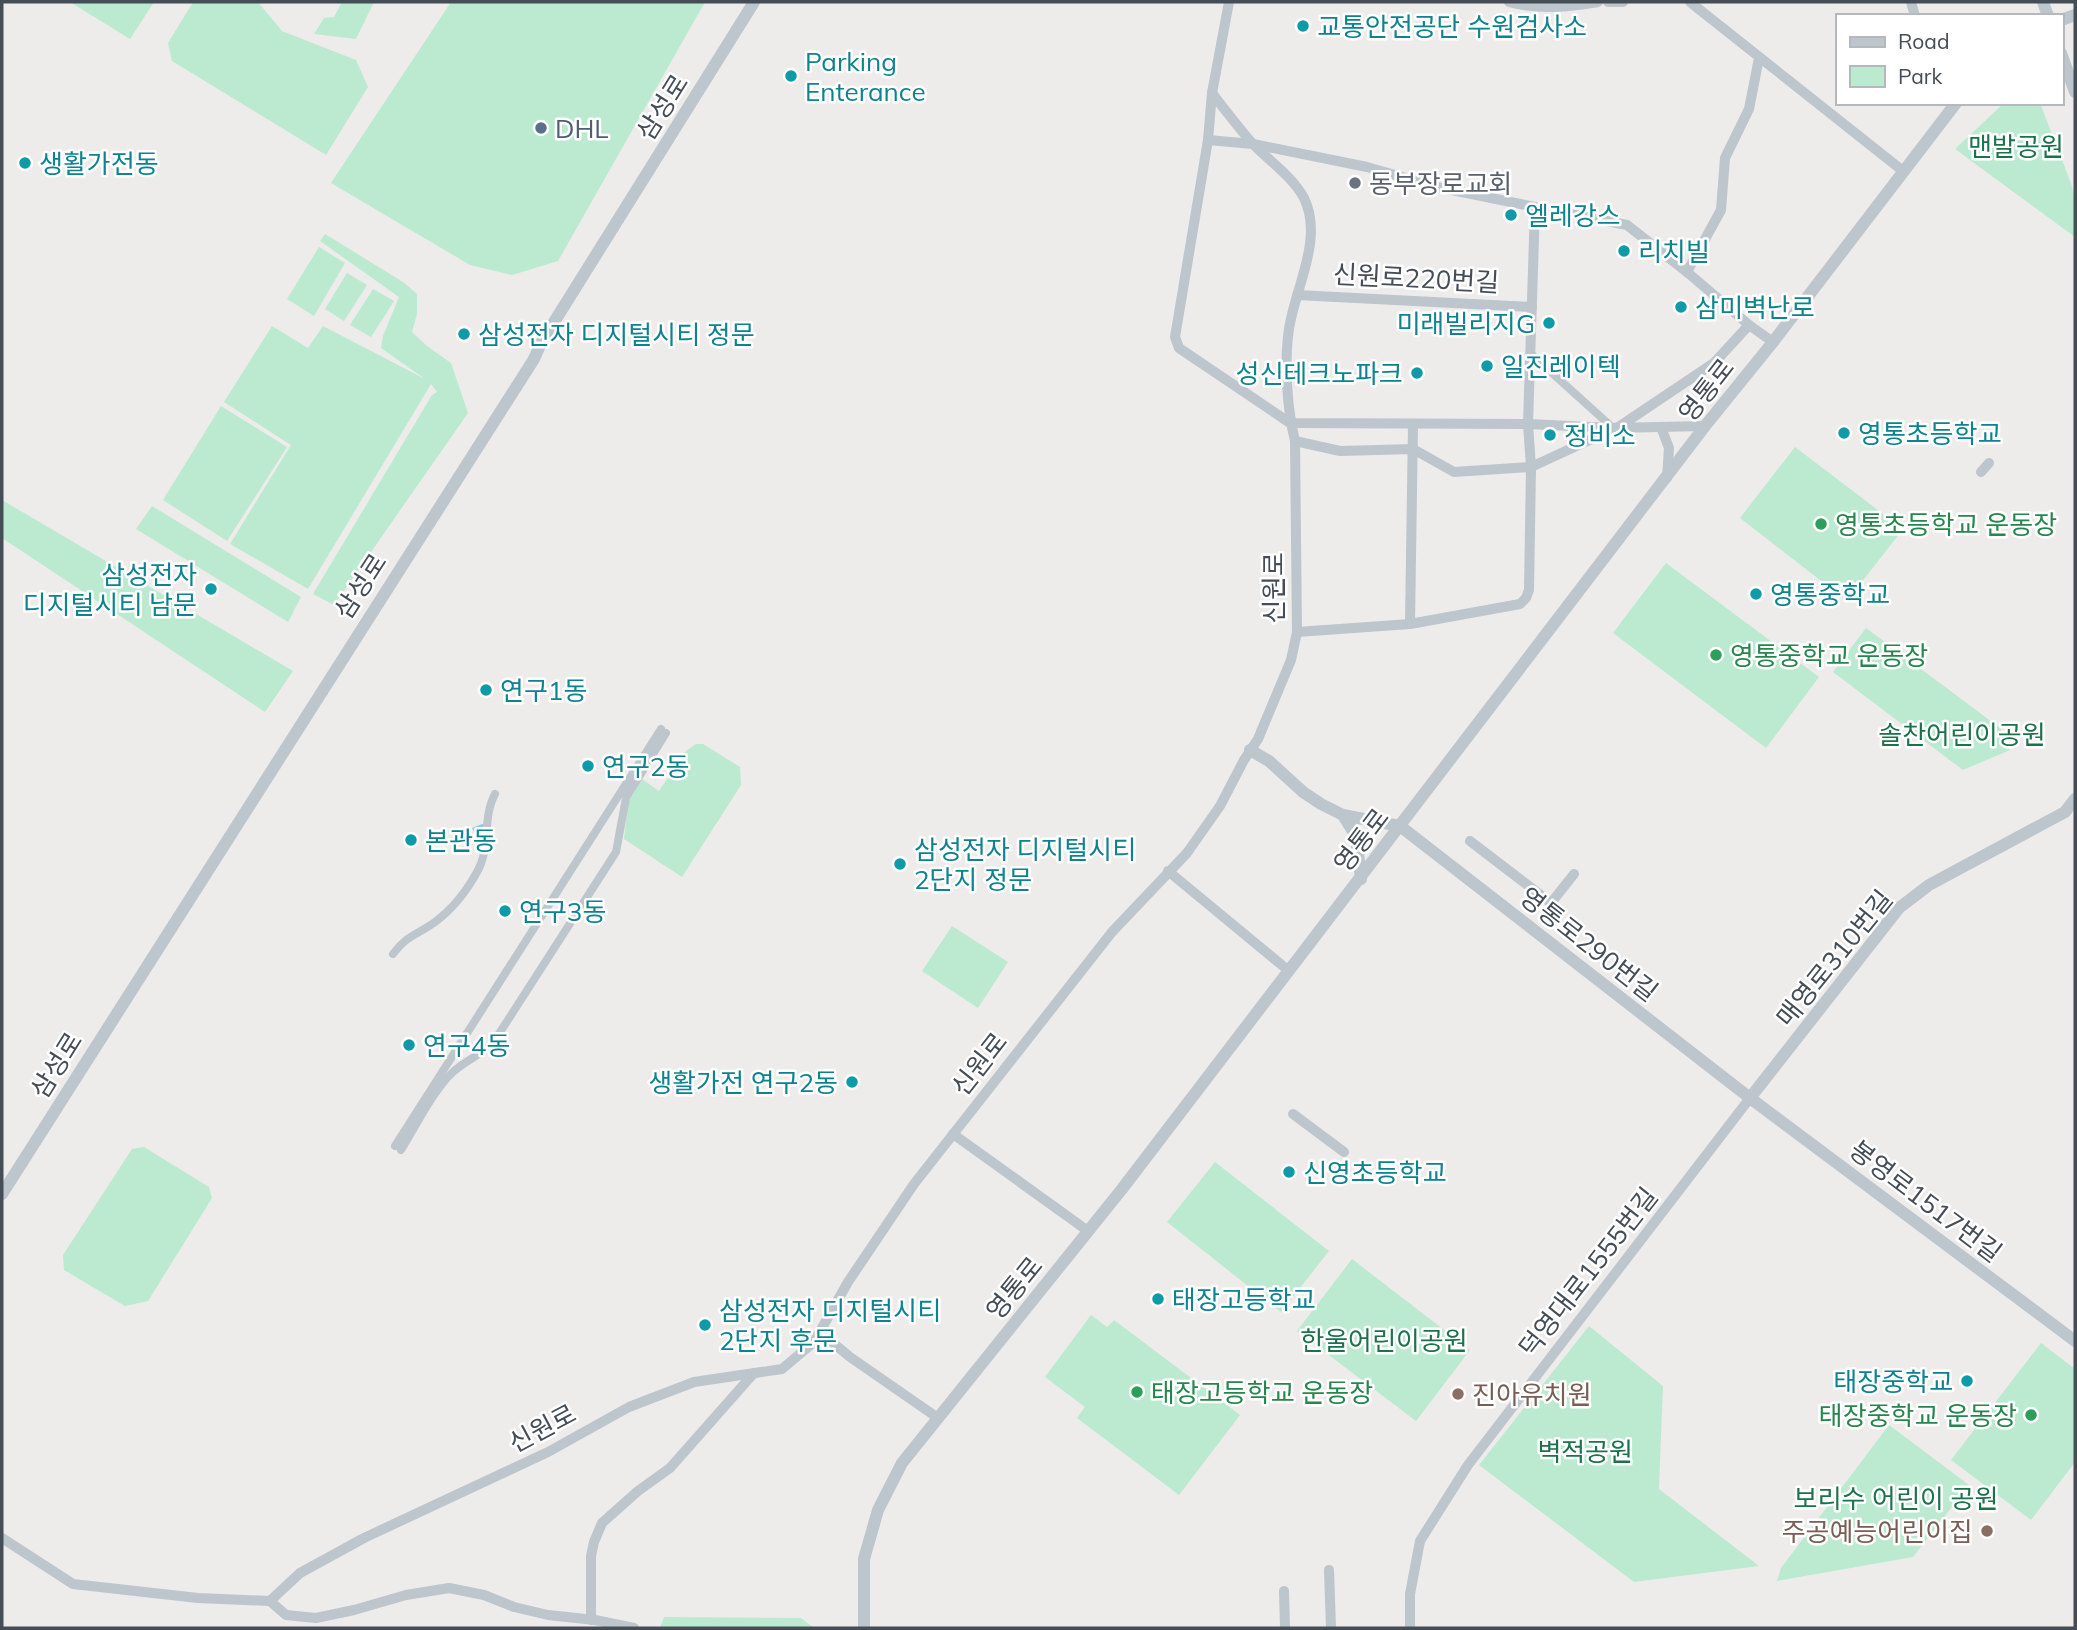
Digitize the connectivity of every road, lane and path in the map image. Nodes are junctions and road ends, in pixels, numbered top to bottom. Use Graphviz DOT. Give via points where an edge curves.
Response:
graph roads {
  1 [pos="754,2"];
  2 [pos="1229,2"];
  3 [pos="1509,2"];
  4 [pos="1598,2"];
  5 [pos="1608,2"];
  6 [pos="1623,2"];
  7 [pos="1690,2"];
  8 [pos="1759,58"];
  9 [pos="2063,59"];
  10 [pos="2075,92"];
  11 [pos="1212,93"];
  12 [pos="1954,105"];
  13 [pos="1208,140"];
  14 [pos="1253,144"];
  15 [pos="1903,172"];
  16 [pos="1535,207"];
  17 [pos="1687,272"];
  18 [pos="1297,295"];
  19 [pos="1531,307"];
  20 [pos="1749,325"];
  21 [pos="1773,342"];
  22 [pos="1530,354"];
  23 [pos="1290,423"];
  24 [pos="1413,424"];
  25 [pos="1528,424"];
  26 [pos="1705,426"];
  27 [pos="1616,427"];
  28 [pos="1661,427"];
  29 [pos="1295,441"];
  30 [pos="1413,449"];
  31 [pos="1989,463"];
  32 [pos="1531,467"];
  33 [pos="1981,472"];
  34 [pos="1667,478"];
  35 [pos="1410,624"];
  36 [pos="1297,632"];
  37 [pos="664,731"];
  38 [pos="1250,750"];
  39 [pos="495,794"];
  40 [pos="2075,799"];
  41 [pos="1343,815"];
  42 [pos="1400,826"];
  43 [pos="1471,841"];
  44 [pos="1168,871"];
  45 [pos="1574,874"];
  46 [pos="1361,879"];
  47 [pos="393,954"];
  48 [pos="1289,971"];
  49 [pos="1751,1098"];
  50 [pos="1293,1114"];
  51 [pos="953,1134"];
  52 [pos="1344,1152"];
  53 [pos="2,1194"];
  54 [pos="1088,1231"];
  55 [pos="820,1332"];
  56 [pos="2075,1341"];
  57 [pos="754,1373"];
  58 [pos="938,1418"];
  59 [pos="2,1538"];
  60 [pos="1329,1570"];
  61 [pos="1284,1591"];
  62 [pos="270,1601"];
  63 [pos="592,1620"];
  64 [pos="634,1628"];
  65 [pos="864,1628"];
  66 [pos="1285,1628"];
  67 [pos="1331,1628"];
  68 [pos="1410,1628"];
  1 -- 53 [label="street, 삼성로" via="534,359"];
  2 -- 11 [label="street"];
  3 -- 4 [label="street" via="1573,6"];
  5 -- 6 [label="street"];
  7 -- 8 [label="street"];
  8 -- 15 [label="street"];
  8 -- 17 [label="street" via="1749,109 1725,159 1721,210"];
  9 -- 10 [label="street"];
  11 -- 13 [label="street"];
  11 -- 14 [label="street, 신원로"];
  12 -- 15 [label="street, 영통로"];
  13 -- 14 [label="street"];
  13 -- 23 [label="street" via="1176,343"];
  14 -- 16 [label="street"];
  14 -- 18 [label="street, 신원로" via="1297,188 1308,209 1309,241"];
  15 -- 21 [label="street, 영통로"];
  16 -- 17 [label="street" via="1627,225"];
  16 -- 19 [label="street"];
  17 -- 20 [label="street"];
  18 -- 19 [label="street, 신원로220번길"];
  18 -- 23 [label="street, 신원로" via="1287,346"];
  19 -- 22 [label="street"];
  20 -- 21 [label="street"];
  20 -- 27 [label="street" via="1714,363"];
  21 -- 26 [label="street, 영통로"];
  22 -- 25 [label="street"];
  22 -- 27 [label="street"];
  23 -- 24 [label="street"];
  23 -- 29 [label="street, 신원로"];
  24 -- 25 [label="street"];
  24 -- 30 [label="street"];
  25 -- 27 [label="street"];
  25 -- 32 [label="street"];
  26 -- 28 [label="street"];
  26 -- 34 [label="street, 영통로"];
  27 -- 28 [label="street"];
  27 -- 32 [label="street"];
  28 -- 34 [label="street" via="1668,448"];
  29 -- 30 [label="street" via="1340,451"];
  29 -- 36 [label="street, 신원로"];
  30 -- 32 [label="street" via="1454,472"];
  30 -- 35 [label="street"];
  31 -- 33 [label="street"];
  32 -- 35 [label="street" via="1526,598 1520,604"];
  34 -- 42 [label="street, 영통로"];
  35 -- 36 [label="street"];
  36 -- 38 [label="street, 신원로" via="1291,660"];
  37 -- 37 [label="street" via="629,791 618,847 598,879 495,1040 447,1078 398,1148"];
  38 -- 41 [label="street" via="1312,799"];
  38 -- 44 [label="street, 신원로" via="1220,806 1187,853"];
  39 -- 47 [label="street" via="484,858 460,900 404,940"];
  40 -- 49 [label="street, 매영로310번길" via="2065,812 1928,885 1899,908"];
  41 -- 42 [label="street"];
  41 -- 46 [label="street" via="1356,836"];
  42 -- 46 [label="street, 영통로"];
  42 -- 49 [label="street, 영통로290번길"];
  43 -- 45 [label="street" via="1551,903"];
  44 -- 48 [label="street"];
  44 -- 51 [label="street, 신원로" via="1112,932"];
  46 -- 48 [label="street, 영통로"];
  48 -- 54 [label="street, 영통로"];
  49 -- 56 [label="street, 봉영로1517번길"];
  49 -- 68 [label="street, 덕영대로1555번길" via="1468,1465 1420,1541 1410,1594"];
  50 -- 52 [label="street"];
  51 -- 54 [label="street"];
  51 -- 55 [label="street, 신원로" via="848,1282"];
  54 -- 58 [label="street, 영통로"];
  55 -- 57 [label="street, 신원로" via="782,1369"];
  55 -- 58 [label="street"];
  57 -- 62 [label="street, 신원로" via="694,1382 629,1407 548,1452 364,1538 300,1573"];
  57 -- 63 [label="street" via="670,1468 603,1522 592,1556"];
  58 -- 65 [label="street, 영통로" via="902,1463 878,1510 864,1559"];
  59 -- 62 [label="street" via="73,1584"];
  60 -- 67 [label="street"];
  61 -- 66 [label="street"];
  62 -- 63 [label="street" via="286,1615 316,1618 449,1588 548,1615"];
  63 -- 64 [label="street"];
}
